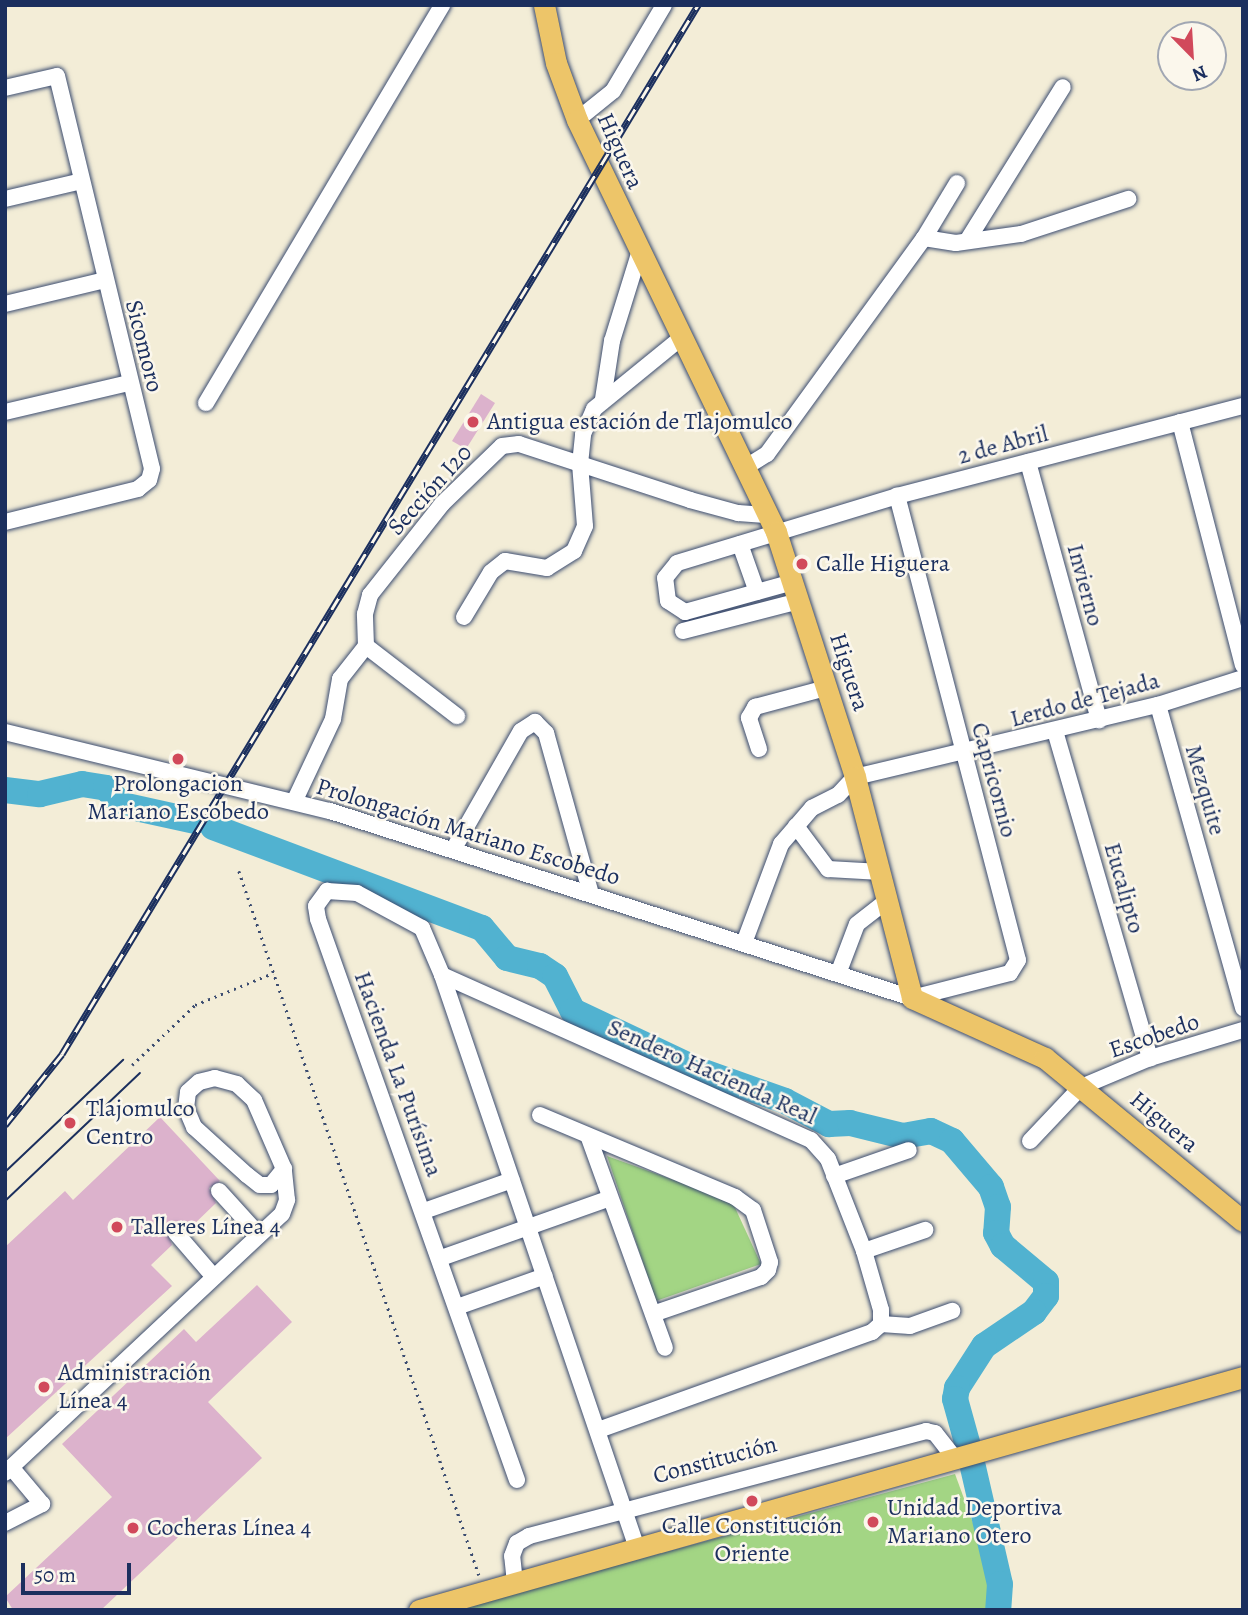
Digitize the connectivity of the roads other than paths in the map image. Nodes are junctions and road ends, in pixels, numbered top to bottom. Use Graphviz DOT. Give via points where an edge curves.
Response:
graph roads {
  1 [pos="442,5"];
  2 [pos="544,5"];
  3 [pos="664,5"];
  4 [pos="1063,87"];
  5 [pos="5,88"];
  6 [pos="577,120"];
  7 [pos="82,181"];
  8 [pos="957,183"];
  9 [pos="5,199"];
  10 [pos="1128,199"];
  11 [pos="924,238"];
  12 [pos="967,242"];
  13 [pos="639,254"];
  14 [pos="105,280"];
  15 [pos="5,304"];
  16 [pos="681,338"];
  17 [pos="130,383"];
  18 [pos="603,399"];
  19 [pos="206,403"];
  20 [pos="1243,406"];
  21 [pos="5,412"];
  22 [pos="1180,422"];
  23 [pos="1028,462"];
  24 [pos="580,464"];
  25 [pos="746,467"];
  26 [pos="897,496"];
  27 [pos="5,522"];
  28 [pos="772,524"];
  29 [pos="740,544"];
  30 [pos="796,591"];
  31 [pos="757,592"];
  32 [pos="464,617"];
  33 [pos="683,631"];
  34 [pos="366,646"];
  35 [pos="1243,665"];
  36 [pos="1243,678"];
  37 [pos="826,688"];
  38 [pos="1158,705"];
  39 [pos="457,716"];
  40 [pos="1099,720"];
  41 [pos="1055,731"];
  42 [pos="5,732"];
  43 [pos="759,749"];
  44 [pos="964,755"];
  45 [pos="855,777"];
  46 [pos="294,802"];
  47 [pos="796,826"];
  48 [pos="453,850"];
  49 [pos="881,872"];
  50 [pos="591,894"];
  51 [pos="888,901"];
  52 [pos="744,943"];
  53 [pos="838,974"];
  54 [pos="442,975"];
  55 [pos="912,998"];
  56 [pos="1243,1009"];
  57 [pos="1243,1030"];
  58 [pos="1150,1058"];
  59 [pos="1081,1087"];
  60 [pos="540,1115"];
  61 [pos="589,1138"];
  62 [pos="1030,1141"];
  63 [pos="909,1150"];
  64 [pos="284,1169"];
  65 [pos="834,1176"];
  66 [pos="512,1180"];
  67 [pos="219,1191"];
  68 [pos="610,1198"];
  69 [pos="424,1211"];
  70 [pos="1242,1220"];
  71 [pos="529,1228"];
  72 [pos="925,1230"];
  73 [pos="176,1233"];
  74 [pos="259,1235"];
  75 [pos="864,1251"];
  76 [pos="440,1258"];
  77 [pos="545,1276"];
  78 [pos="215,1277"];
  79 [pos="457,1307"];
  80 [pos="952,1311"];
  81 [pos="653,1314"];
  82 [pos="881,1324"];
  83 [pos="665,1348"];
  84 [pos="1243,1377"];
  85 [pos="598,1430"];
  86 [pos="955,1459"];
  87 [pos="8,1470"];
  88 [pos="517,1480"];
  89 [pos="626,1510"];
  90 [pos="5,1523"];
  91 [pos="638,1548"];
  92 [pos="515,1583"];
  93 [pos="419,1610"];
  1 -- 19 [label="street"];
  2 -- 6 [label="main road, Higuera" via="556,63"];
  3 -- 6 [label="street" via="613,91"];
  4 -- 12 [label="street"];
  5 -- 7 [label="street, Sicomoro" via="57,76"];
  6 -- 13 [label="main road, Higuera"];
  7 -- 9 [label="street"];
  7 -- 14 [label="street, Sicomoro"];
  8 -- 11 [label="street"];
  10 -- 12 [label="street" via="1021,234"];
  11 -- 12 [label="street"];
  11 -- 25 [label="street" via="767,454"];
  13 -- 16 [label="main road, Higuera"];
  13 -- 18 [label="street" via="612,341"];
  14 -- 15 [label="street"];
  14 -- 17 [label="street, Sicomoro"];
  16 -- 18 [label="street"];
  16 -- 25 [label="main road, Higuera"];
  17 -- 21 [label="street"];
  17 -- 27 [label="street, Sicomoro" via="152,469 149,480 138,489"];
  18 -- 24 [label="street" via="583,434"];
  20 -- 22 [label="street, 2 de Abril"];
  22 -- 23 [label="street, 2 de Abril"];
  22 -- 35 [label="street"];
  23 -- 26 [label="street, 2 de Abril"];
  23 -- 40 [label="street, Invierno"];
  24 -- 28 [label="street, Sección I20"];
  24 -- 32 [label="street" via="585,526 574,551 547,568 505,561 491,572"];
  24 -- 34 [label="street, Sección I20" via="519,444 502,446 490,456 442,504 370,596 365,614"];
  25 -- 28 [label="main road, Higuera"];
  26 -- 28 [label="street, 2 de Abril"];
  26 -- 44 [label="street, Capricornio"];
  28 -- 29 [label="street, 2 de Abril"];
  28 -- 30 [label="main road, Higuera"];
  29 -- 31 [label="street"];
  29 -- 31 [label="street, 2 de Abril" via="670,569 665,578 668,601 685,612"];
  30 -- 31 [label="street"];
  30 -- 33 [label="street"];
  30 -- 37 [label="main road, Higuera"];
  34 -- 39 [label="street"];
  34 -- 46 [label="street" via="340,679 326,739"];
  36 -- 38 [label="street, Lerdo de Tejada"];
  37 -- 43 [label="street" via="755,707 749,718"];
  37 -- 45 [label="main road, Higuera"];
  38 -- 40 [label="street, Lerdo de Tejada"];
  38 -- 56 [label="street, Mezquite"];
  40 -- 41 [label="street, Lerdo de Tejada"];
  41 -- 44 [label="street, Lerdo de Tejada"];
  41 -- 58 [label="street, Eucalipto"];
  42 -- 46 [label="street, Prolongación Mariano Escobedo"];
  44 -- 45 [label="street, Lerdo de Tejada"];
  44 -- 55 [label="street, Capricornio" via="1017,966 1010,974"];
  45 -- 47 [label="street" via="838,795 812,808"];
  45 -- 49 [label="main road, Higuera"];
  46 -- 48 [label="street, Prolongación Mariano Escobedo"];
  47 -- 49 [label="street" via="828,869"];
  47 -- 52 [label="street" via="781,844"];
  48 -- 50 [label="street, Prolongación Mariano Escobedo"];
  48 -- 50 [label="street" via="521,731 535,722 546,733"];
  49 -- 51 [label="main road, Higuera"];
  50 -- 52 [label="street, Prolongación Mariano Escobedo"];
  51 -- 53 [label="street" via="858,924"];
  51 -- 55 [label="main road, Higuera"];
  52 -- 53 [label="street, Prolongación Mariano Escobedo"];
  53 -- 55 [label="street, Prolongación Mariano Escobedo"];
  54 -- 65 [label="street, Sendero Hacienda Real" via="811,1140 828,1159"];
  54 -- 66 [label="street"];
  54 -- 69 [label="street, Hacienda La Purísima" via="415,921 357,894 337,890 320,896 316,906"];
  55 -- 59 [label="main road, Higuera" via="1045,1058"];
  57 -- 58 [label="street, Escobedo"];
  58 -- 59 [label="street, Escobedo"];
  59 -- 62 [label="street"];
  59 -- 70 [label="main road, Higuera"];
  60 -- 61 [label="street"];
  61 -- 68 [label="street"];
  61 -- 81 [label="street" via="735,1197 753,1210 770,1262 768,1270 761,1277"];
  63 -- 65 [label="street"];
  64 -- 64 [label="street" via="260,1111 237,1084 215,1078 199,1082 188,1092 186,1108 194,1127 247,1175 260,1185 271,1185"];
  64 -- 74 [label="street" via="287,1200 282,1214"];
  65 -- 75 [label="street, Sendero Hacienda Real"];
  66 -- 69 [label="street"];
  66 -- 71 [label="street"];
  67 -- 74 [label="street"];
  68 -- 71 [label="street"];
  68 -- 81 [label="street"];
  69 -- 76 [label="street, Hacienda La Purísima"];
  71 -- 76 [label="street"];
  71 -- 77 [label="street"];
  72 -- 75 [label="street"];
  73 -- 78 [label="street"];
  74 -- 78 [label="street"];
  75 -- 82 [label="street, Sendero Hacienda Real"];
  76 -- 79 [label="street, Hacienda La Purísima"];
  77 -- 79 [label="street"];
  77 -- 85 [label="street"];
  78 -- 87 [label="street"];
  79 -- 88 [label="street, Hacienda La Purísima"];
  80 -- 82 [label="street" via="910,1326"];
  81 -- 83 [label="street"];
  82 -- 85 [label="street" via="872,1332"];
  84 -- 86 [label="main road"];
  85 -- 89 [label="street"];
  86 -- 89 [label="street, Constitución" via="935,1433 926,1430"];
  86 -- 91 [label="main road"];
  87 -- 90 [label="street" via="42,1504"];
  89 -- 91 [label="street"];
  89 -- 92 [label="street, Constitución" via="517,1543 512,1556"];
  91 -- 92 [label="main road"];
  92 -- 93 [label="main road"];
}
